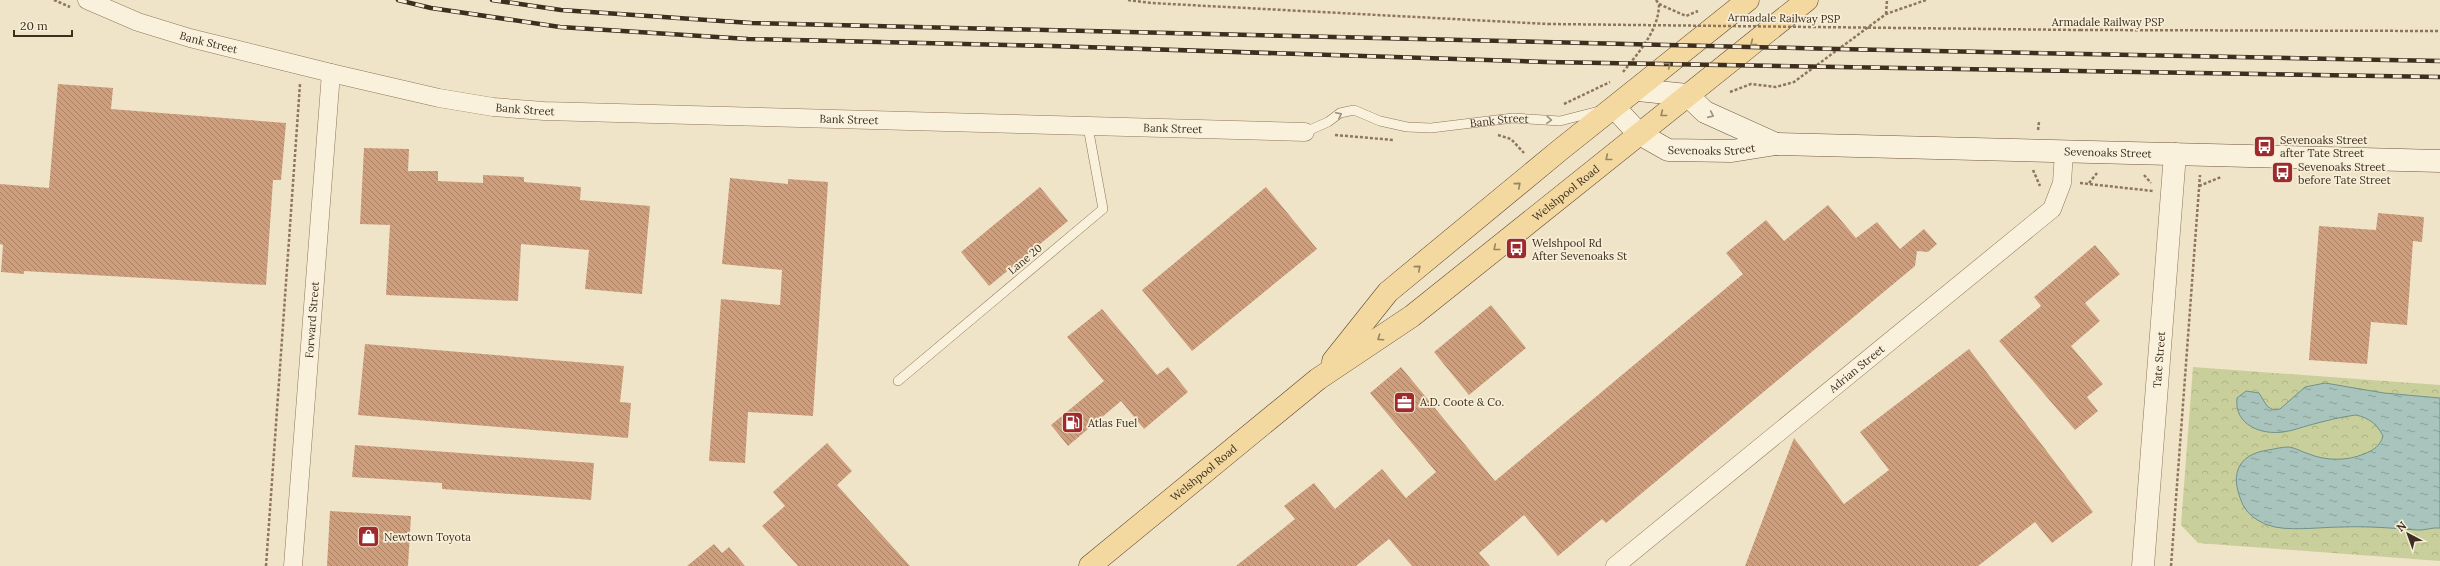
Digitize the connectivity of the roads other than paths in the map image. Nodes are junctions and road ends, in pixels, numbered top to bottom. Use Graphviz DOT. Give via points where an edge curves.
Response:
graph roads {
  1 [pos="1807,0"];
  2 [pos="1742,3"];
  3 [pos="80,4"];
  4 [pos="331,73"];
  5 [pos="1638,90"];
  6 [pos="1687,95"];
  7 [pos="1615,108"];
  8 [pos="1088,127"];
  9 [pos="1305,132"];
  10 [pos="1638,133"];
  11 [pos="1776,144"];
  12 [pos="2064,152"];
  13 [pos="2175,154"];
  14 [pos="2440,161"];
  15 [pos="1318,379"];
  16 [pos="898,382"];
  17 [pos="293,566"];
  18 [pos="1090,566"];
  19 [pos="1615,566"];
  20 [pos="2143,566"];
  1 -- 6 [label="main road, Welshpool Road, one-way"];
  5 -- 2 [label="main road, Welshpool Road, one-way"];
  3 -- 4 [label="street, Bank Street" via="190,38"];
  4 -- 8 [label="street, Bank Street" via="493,107 544,111"];
  4 -- 17 [label="street, Forward Street"];
  5 -- 6 [label="main road"];
  5 -- 7 [label="main road, Welshpool Road"];
  6 -- 10 [label="main road, Welshpool Road, one-way"];
  6 -- 11 [label="main road, Sevenoaks Street, one-way" via="1705,112"];
  9 -- 7 [label="lane, Bank Street, one-way" via="1328,122 1340,113 1354,110 1380,121 1407,127 1431,128 1513,118 1560,120"];
  7 -- 10 [label="main road, Sevenoaks Street"];
  15 -- 7 [label="main road, Welshpool Road, one-way" via="1388,292 1560,150"];
  8 -- 9 [label="street, Bank Street"];
  8 -- 16 [label="lane, Lane 20" via="1103,210"];
  10 -- 11 [label="main road, Sevenoaks Street" via="1668,150 1732,151"];
  10 -- 15 [label="main road, Welshpool Road, one-way" via="1412,316"];
  11 -- 12 [label="main road, Sevenoaks Street"];
  12 -- 13 [label="main road, Sevenoaks Street"];
  12 -- 19 [label="street, Adrian Street" via="2062,183 2052,209"];
  13 -- 14 [label="main road, Sevenoaks Street"];
  13 -- 20 [label="main road, Tate Street"];
  15 -- 18 [label="main road, Welshpool Road"];
}
